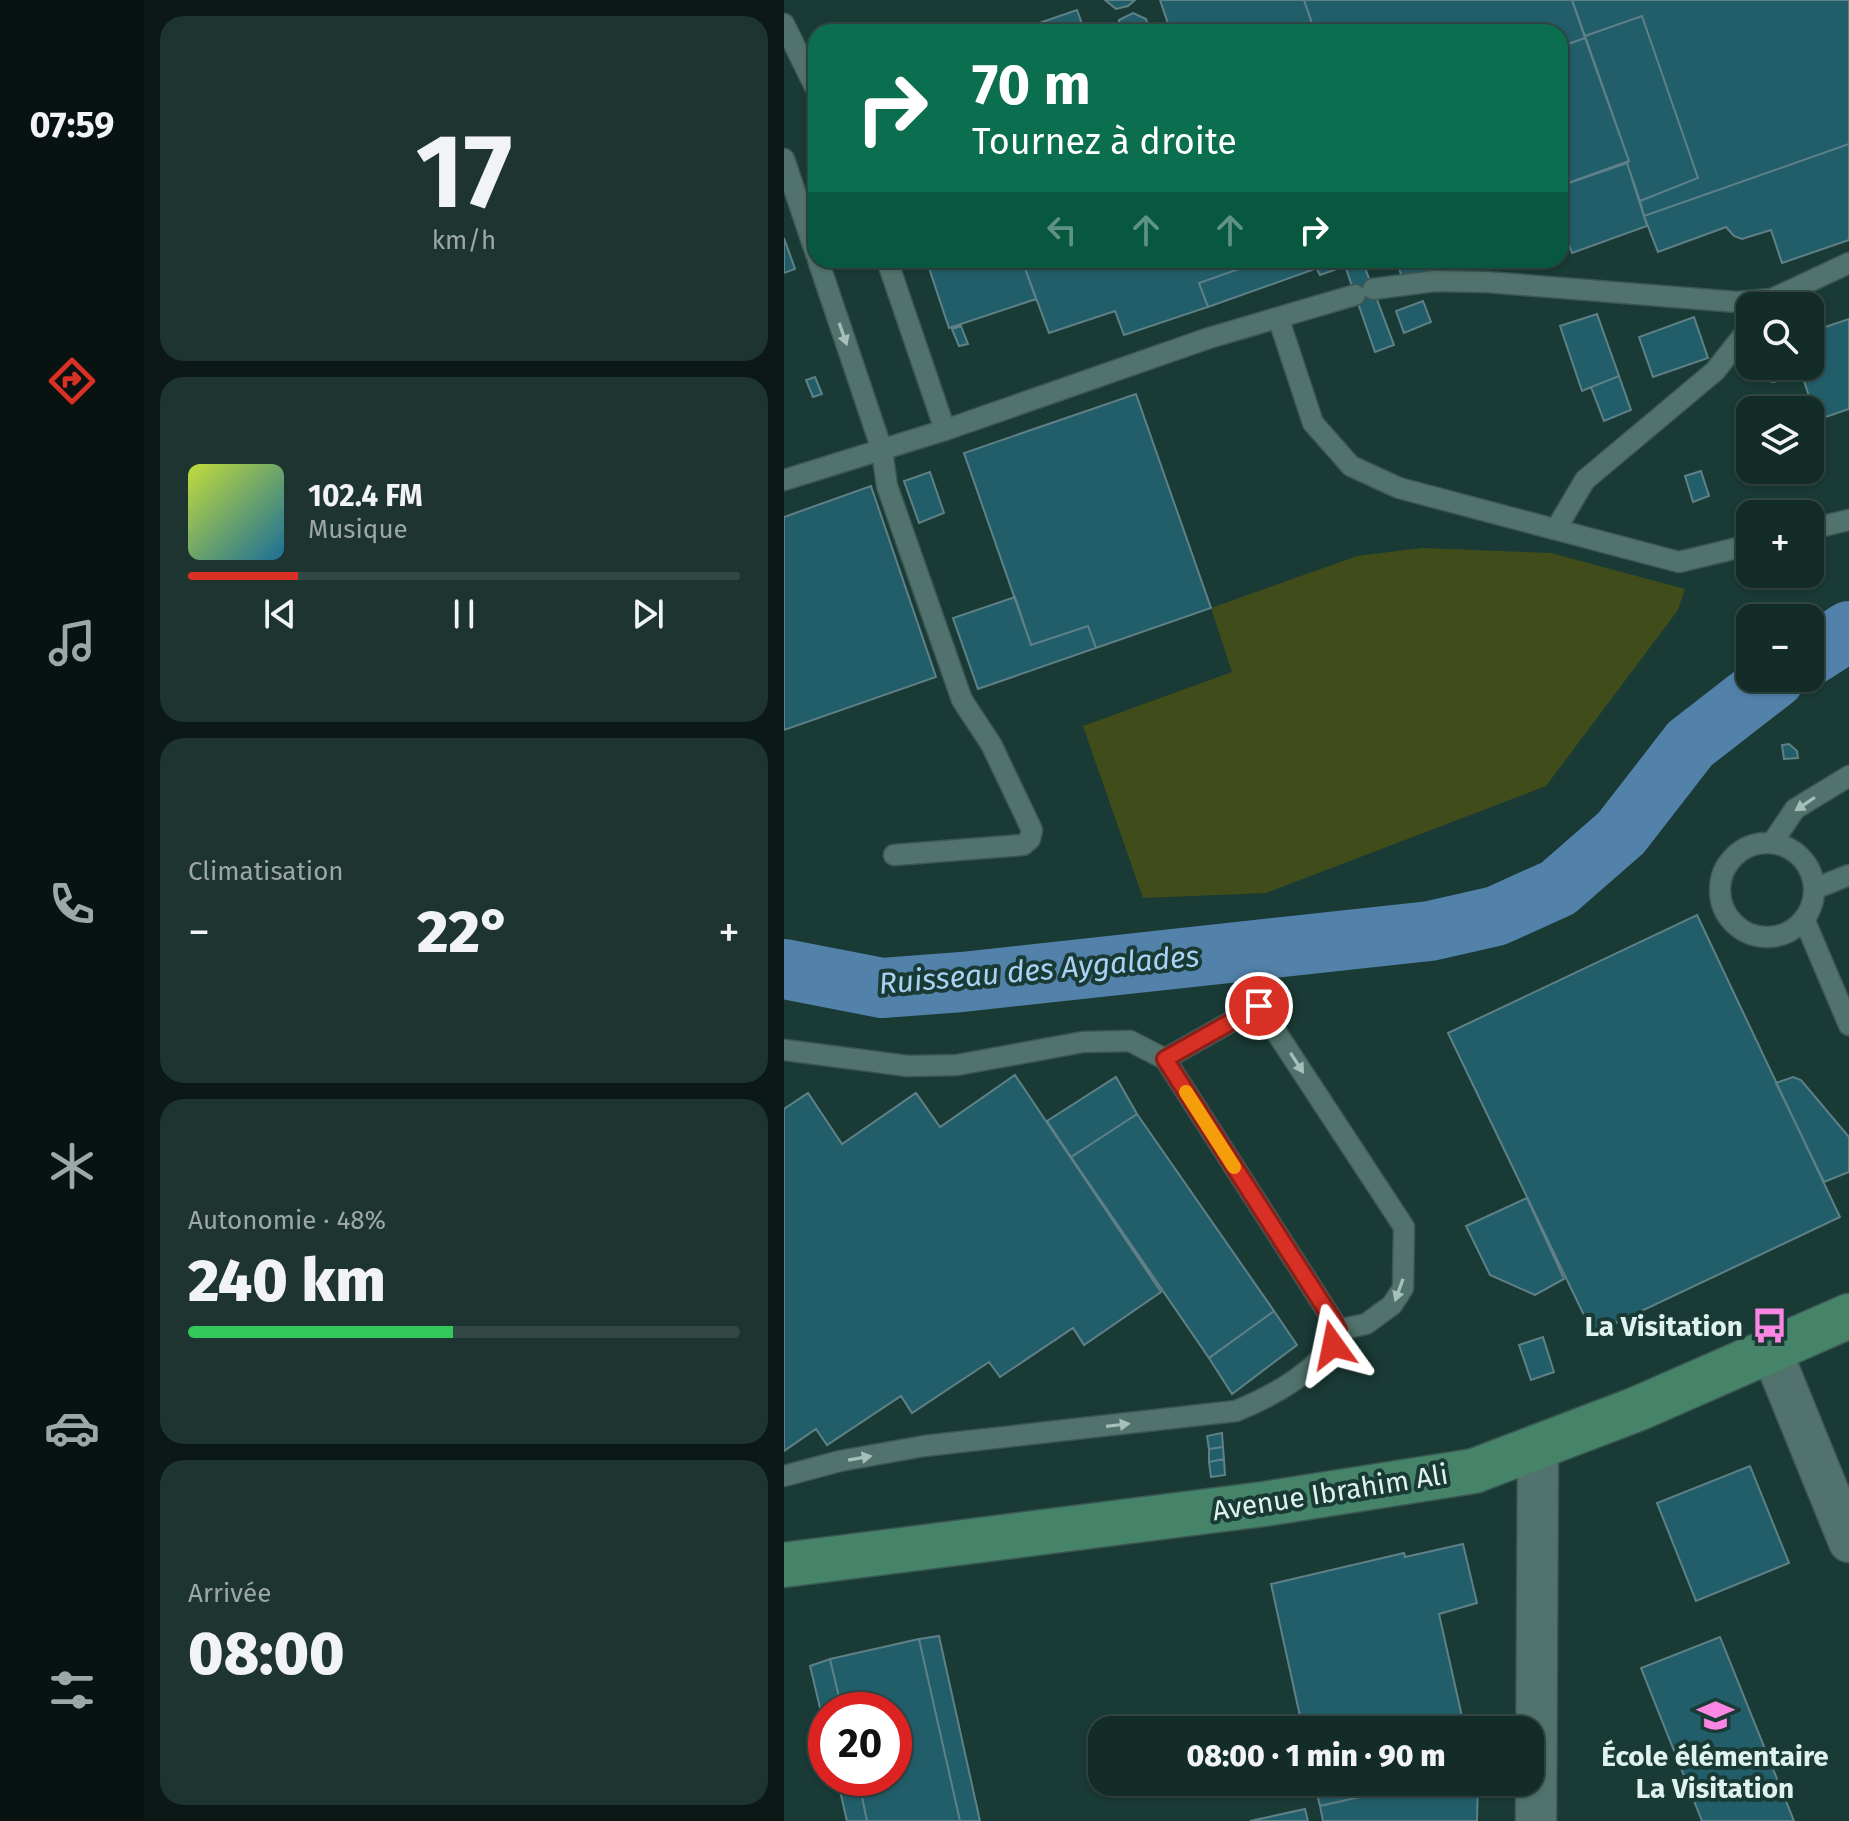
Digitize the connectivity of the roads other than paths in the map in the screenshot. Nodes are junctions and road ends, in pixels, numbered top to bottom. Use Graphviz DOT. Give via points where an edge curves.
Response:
graph roads {
  1 [pos="784,24"];
  2 [pos="808,73"];
  3 [pos="784,159"];
  4 [pos="808,230"];
  5 [pos="1849,263"];
  6 [pos="821,268"];
  7 [pos="890,268"];
  8 [pos="1792,292"];
  9 [pos="1736,302"];
  10 [pos="1279,320"];
  11 [pos="1736,345"];
  12 [pos="945,430"];
  13 [pos="882,450"];
  14 [pos="784,480"];
  15 [pos="1849,520"];
  16 [pos="1824,526"];
  17 [pos="1556,529"];
  18 [pos="1736,548"];
  19 [pos="1849,776"];
  20 [pos="1772,843"];
  21 [pos="894,855"];
  22 [pos="1849,875"];
  23 [pos="1814,889"];
  24 [pos="1804,919"];
  25 [pos="1849,1025"];
  26 [pos="784,1050"];
  27 [pos="1165,1059"];
  28 [pos="1849,1316"];
  29 [pos="1338,1330"];
  30 [pos="1771,1350"];
  31 [pos="1538,1446"];
  32 [pos="784,1476"];
  33 [pos="1845,1520"];
  34 [pos="784,1565"];
  35 [pos="1536,1821"];
  1 -- 2 [label="lane"];
  3 -- 4 [label="lane"];
  5 -- 8 [label="lane"];
  6 -- 13 [label="lane, one-way"];
  7 -- 12 [label="lane"];
  9 -- 10 [label="lane" via="1435,281 1364,292"];
  10 -- 12 [label="lane" via="1209,338"];
  10 -- 17 [label="lane" via="1313,423 1351,466 1399,488"];
  11 -- 17 [label="lane" via="1715,371 1585,480"];
  12 -- 13 [label="lane"];
  13 -- 14 [label="lane"];
  13 -- 21 [label="lane" via="887,486 962,700 991,744 1032,830 1023,845"];
  15 -- 16 [label="lane"];
  17 -- 18 [label="lane" via="1679,562"];
  19 -- 20 [label="lane, one-way" via="1795,809"];
  20 -- 23 [label="lane" via="1796,854"];
  20 -- 24 [label="lane" via="1755,844 1728,862 1719,893 1723,909 1731,923 1760,938 1792,931"];
  22 -- 23 [label="lane"];
  23 -- 24 [label="lane"];
  24 -- 25 [label="lane"];
  26 -- 27 [label="lane" via="920,1066 957,1065 1083,1042 1130,1041"];
  27 -- 29 [label="lane"];
  27 -- 29 [label="lane, one-way" via="1259,1006 1404,1227 1403,1288 1392,1305 1366,1324"];
  28 -- 30 [label="street, Avenue Ibrahim Ali"];
  32 -- 29 [label="lane, one-way" via="924,1446 1236,1411 1276,1395 1333,1345"];
  30 -- 31 [label="street, Avenue Ibrahim Ali"];
  30 -- 33 [label="street"];
  31 -- 34 [label="street, Avenue Ibrahim Ali" via="1474,1471 1264,1504"];
  31 -- 35 [label="street"];
}
